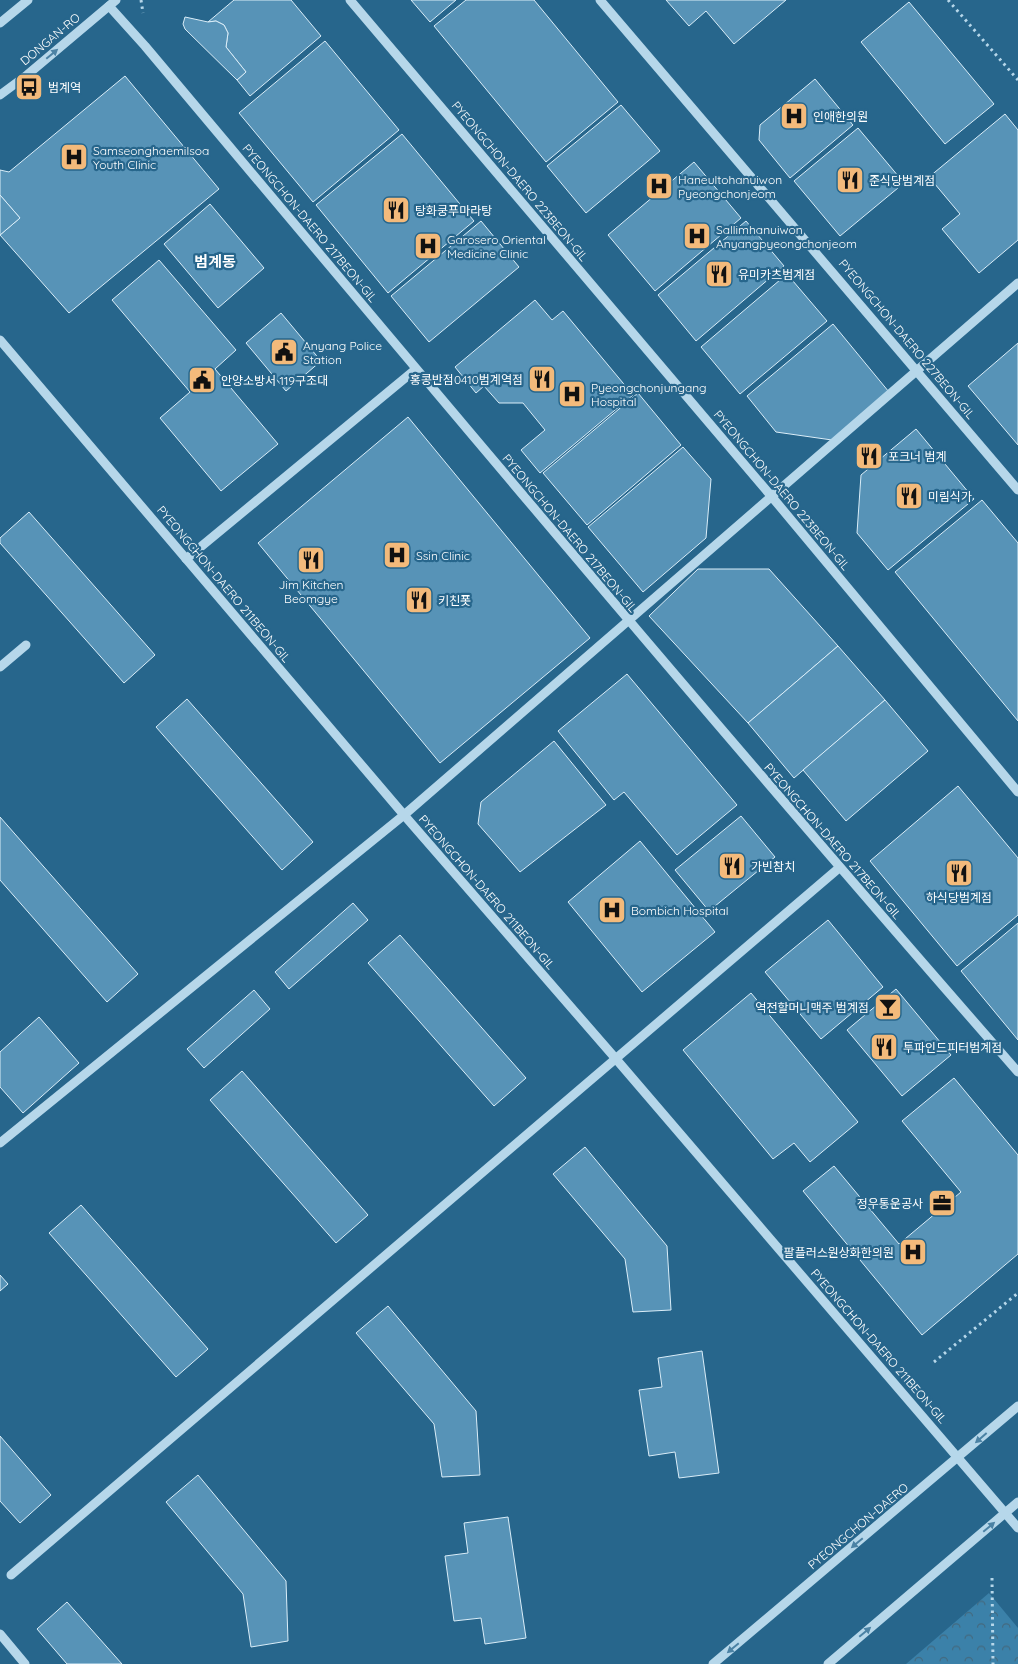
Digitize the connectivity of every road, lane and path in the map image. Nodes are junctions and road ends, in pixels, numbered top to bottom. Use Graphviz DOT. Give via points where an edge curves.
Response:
graph roads {
  1 [pos="28,0"];
  2 [pos="141,0"];
  3 [pos="350,0"];
  4 [pos="600,0"];
  5 [pos="948,0"];
  6 [pos="112,3"];
  7 [pos="142,5"];
  8 [pos="0,22"];
  9 [pos="1018,80"];
  10 [pos="0,95"];
  11 [pos="1018,283"];
  12 [pos="0,340"];
  13 [pos="416,369"];
  14 [pos="918,371"];
  15 [pos="1018,490"];
  16 [pos="772,497"];
  17 [pos="186,559"];
  18 [pos="629,622"];
  19 [pos="26,645"];
  20 [pos="0,667"];
  21 [pos="1018,792"];
  22 [pos="404,815"];
  23 [pos="839,868"];
  24 [pos="616,1059"];
  25 [pos="1018,1072"];
  26 [pos="0,1143"];
  27 [pos="1018,1293"];
  28 [pos="934,1362"];
  29 [pos="1018,1406"];
  30 [pos="959,1457"];
  31 [pos="1018,1502"];
  32 [pos="1006,1514"];
  33 [pos="1018,1528"];
  34 [pos="11,1575"];
  35 [pos="992,1578"];
  36 [pos="0,1634"];
  37 [pos="25,1664"];
  38 [pos="714,1664"];
  39 [pos="828,1664"];
  40 [pos="994,1664"];
  1 -- 8 [label="street"];
  2 -- 7 [label="path"];
  3 -- 16 [label="street, PYEONGCHON-DAERO 223BEON-GIL"];
  4 -- 14 [label="street, PYEONGCHON-DAERO 227BEON-GIL"];
  5 -- 9 [label="path"];
  10 -- 6 [label="street, DONGAN-RO, one-way"];
  6 -- 13 [label="street, PYEONGCHON-DAERO 217BEON-GIL"];
  11 -- 14 [label="street"];
  12 -- 17 [label="street, PYEONGCHON-DAERO 211BEON-GIL"];
  13 -- 17 [label="street"];
  13 -- 18 [label="street, PYEONGCHON-DAERO 217BEON-GIL"];
  14 -- 15 [label="street, PYEONGCHON-DAERO 227BEON-GIL"];
  14 -- 16 [label="street"];
  16 -- 18 [label="street"];
  16 -- 21 [label="street, PYEONGCHON-DAERO 223BEON-GIL"];
  17 -- 22 [label="street, PYEONGCHON-DAERO 211BEON-GIL"];
  18 -- 22 [label="street"];
  18 -- 23 [label="street, PYEONGCHON-DAERO 217BEON-GIL"];
  19 -- 20 [label="street"];
  22 -- 24 [label="street, PYEONGCHON-DAERO 211BEON-GIL"];
  22 -- 26 [label="street"];
  23 -- 24 [label="street"];
  23 -- 25 [label="street, PYEONGCHON-DAERO 217BEON-GIL"];
  24 -- 30 [label="street, PYEONGCHON-DAERO 211BEON-GIL"];
  24 -- 34 [label="street"];
  27 -- 28 [label="path"];
  29 -- 30 [label="street, PYEONGCHON-DAERO, one-way"];
  30 -- 32 [label="street, PYEONGCHON-DAERO 211BEON-GIL"];
  30 -- 38 [label="street, PYEONGCHON-DAERO, one-way"];
  31 -- 32 [label="street"];
  32 -- 33 [label="street, PYEONGCHON-DAERO 211BEON-GIL"];
  39 -- 32 [label="street, one-way"];
  35 -- 40 [label="path"];
  36 -- 37 [label="street"];
}
